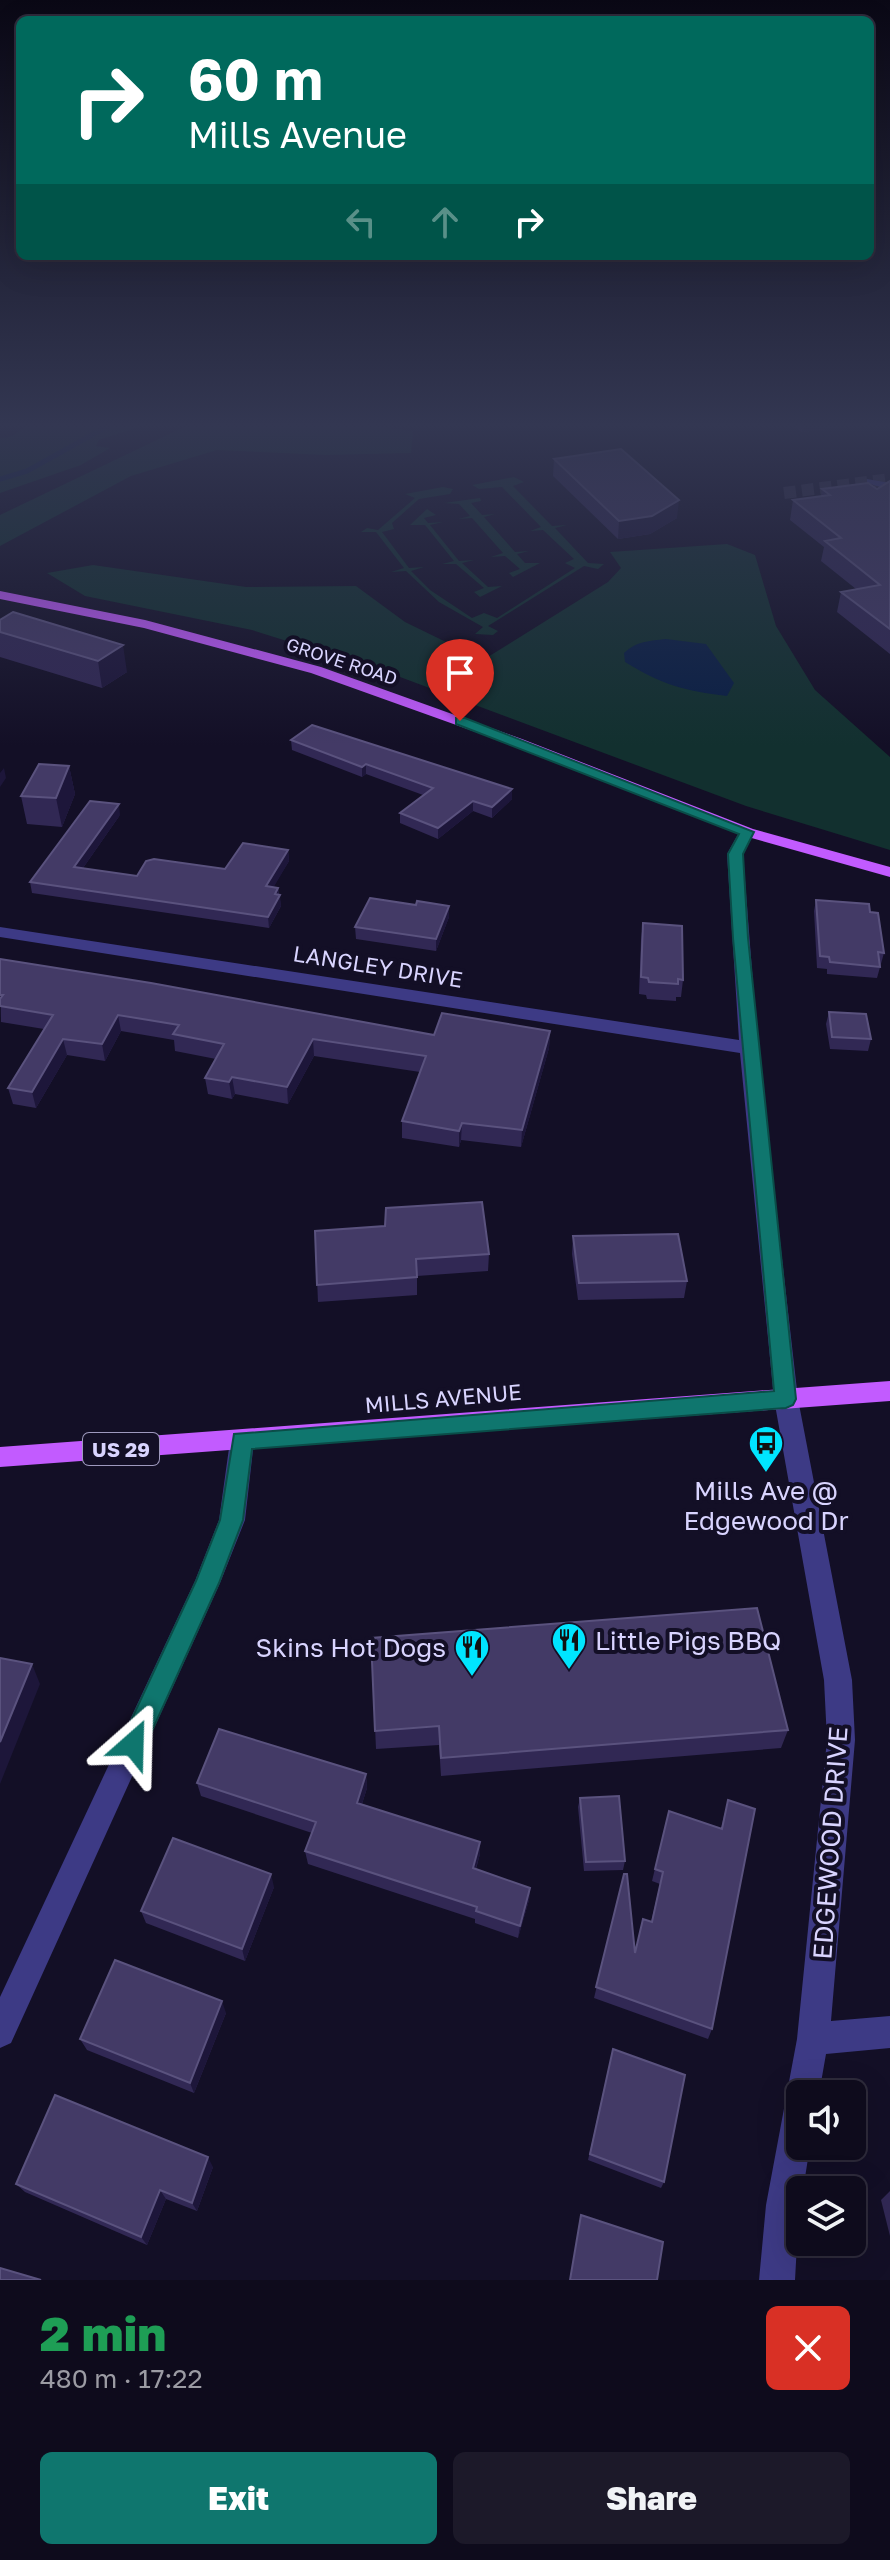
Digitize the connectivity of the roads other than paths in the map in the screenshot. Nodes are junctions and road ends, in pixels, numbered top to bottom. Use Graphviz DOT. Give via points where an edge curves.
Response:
graph roads {
  1 [pos="0,595"];
  2 [pos="747,832"];
  3 [pos="890,872"];
  4 [pos="0,932"];
  5 [pos="749,1048"];
  6 [pos="890,1391"];
  7 [pos="786,1399"];
  8 [pos="242,1441"];
  9 [pos="0,1457"];
  10 [pos="0,2032"];
  11 [pos="890,2032"];
  12 [pos="813,2039"];
  13 [pos="806,2080"];
  14 [pos="791,2160"];
  15 [pos="777,2280"];
  1 -- 2 [label="main road, GROVE ROAD" via="159,627 316,670"];
  2 -- 3 [label="main road, GROVE ROAD"];
  2 -- 5 [label="street, EDGEWOOD DRIVE" via="735,854"];
  4 -- 5 [label="street, LANGLEY DRIVE"];
  5 -- 7 [label="street, EDGEWOOD DRIVE"];
  6 -- 7 [label="main road, MILLS AVENUE / US 29"];
  7 -- 8 [label="main road, MILLS AVENUE / US 29"];
  7 -- 12 [label="street, EDGEWOOD DRIVE" via="838,1680 841,1740"];
  8 -- 9 [label="main road, MILLS AVENUE / US 29"];
  8 -- 10 [label="street" via="232,1520 207,1583"];
  11 -- 12 [label="street"];
  12 -- 13 [label="street, EDGEWOOD DRIVE"];
  14 -- 15 [label="street"];
}
